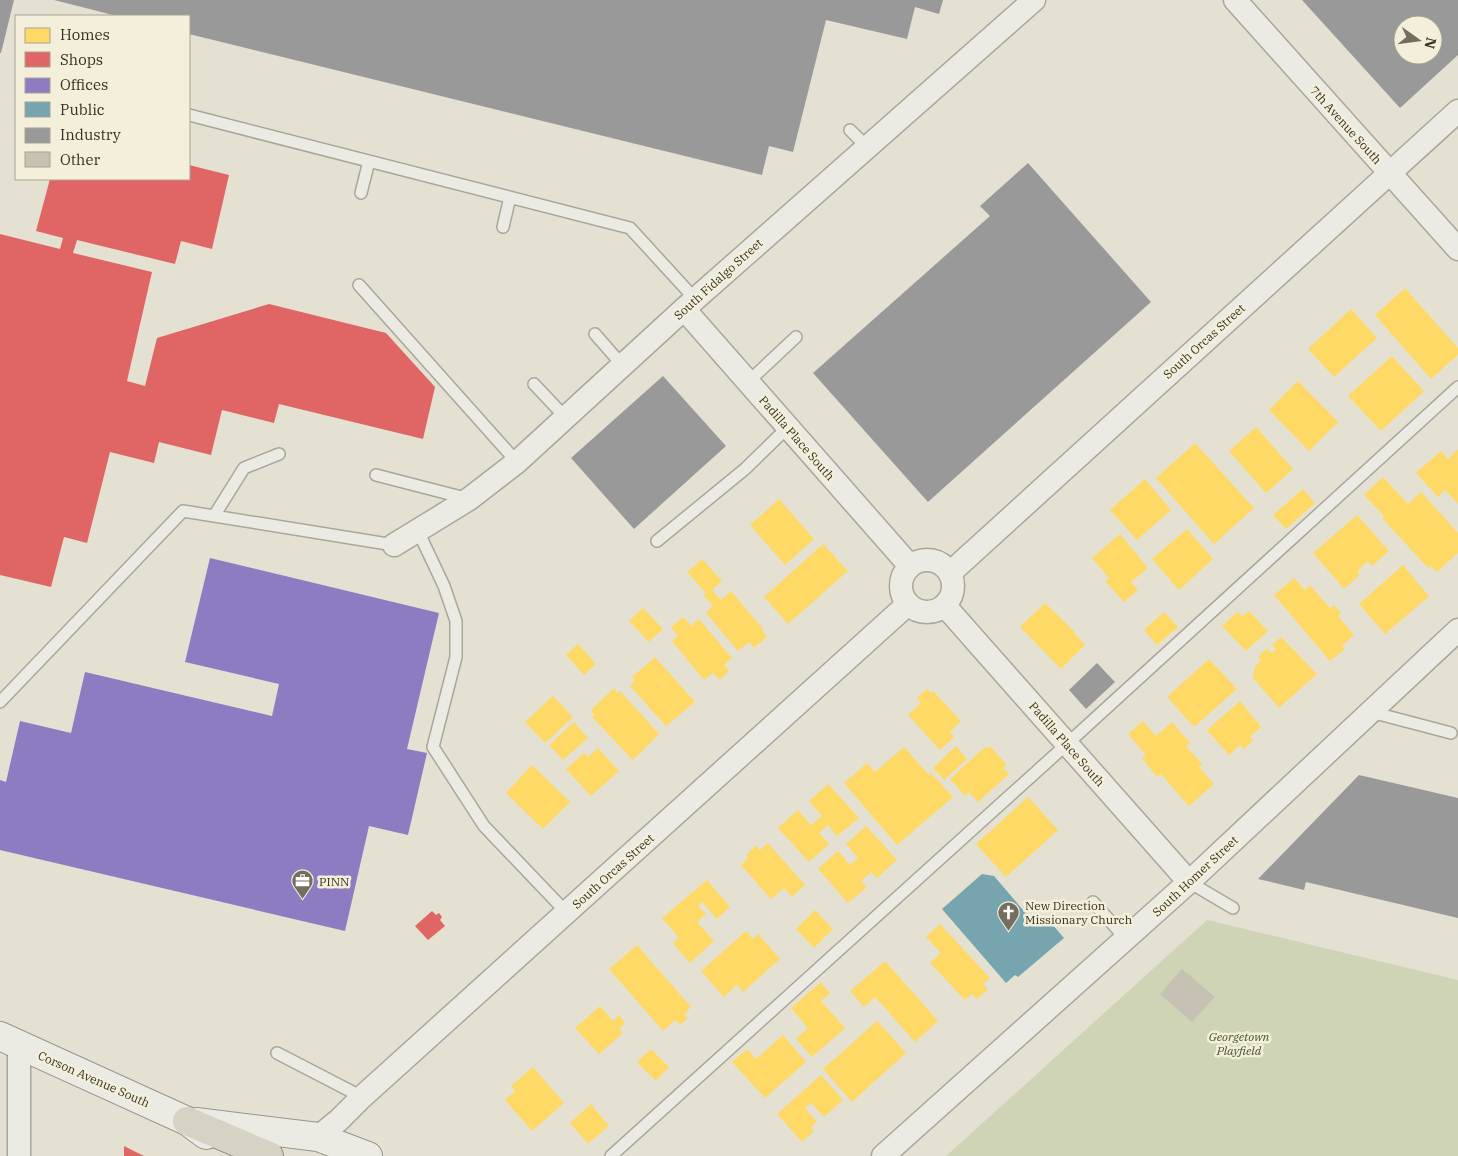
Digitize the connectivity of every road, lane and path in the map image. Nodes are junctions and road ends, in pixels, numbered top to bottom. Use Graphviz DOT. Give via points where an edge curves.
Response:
graph roads {
  1 [pos="1034,0"];
  2 [pos="1235,0"];
  3 [pos="1458,111"];
  4 [pos="190,115"];
  5 [pos="850,130"];
  6 [pos="868,147"];
  7 [pos="369,161"];
  8 [pos="1389,172"];
  9 [pos="361,193"];
  10 [pos="510,197"];
  11 [pos="503,227"];
  12 [pos="1458,249"];
  13 [pos="360,285"];
  14 [pos="690,304"];
  15 [pos="595,334"];
  16 [pos="796,337"];
  17 [pos="623,366"];
  18 [pos="748,382"];
  19 [pos="534,384"];
  20 [pos="1458,387"];
  21 [pos="566,418"];
  22 [pos="788,427"];
  23 [pos="279,454"];
  24 [pos="517,462"];
  25 [pos="376,476"];
  26 [pos="469,500"];
  27 [pos="214,516"];
  28 [pos="418,532"];
  29 [pos="657,541"];
  30 [pos="394,545"];
  31 [pos="910,566"];
  32 [pos="950,573"];
  33 [pos="908,604"];
  34 [pos="945,606"];
  35 [pos="1458,630"];
  36 [pos="0,702"];
  37 [pos="1371,712"];
  38 [pos="1450,733"];
  39 [pos="1067,744"];
  40 [pos="1189,882"];
  41 [pos="1093,902"];
  42 [pos="1233,908"];
  43 [pos="567,914"];
  44 [pos="1126,939"];
  45 [pos="9,1040"];
  46 [pos="277,1053"];
  47 [pos="362,1097"];
  48 [pos="187,1121"];
  49 [pos="318,1137"];
  50 [pos="19,1156"];
  51 [pos="234,1156"];
  52 [pos="269,1156"];
  53 [pos="368,1156"];
  54 [pos="611,1156"];
  55 [pos="883,1156"];
  1 -- 6 [label="street, South Fidalgo Street"];
  2 -- 8 [label="street, 7th Avenue South"];
  3 -- 8 [label="street, South Orcas Street"];
  4 -- 7 [label="lane"];
  5 -- 6 [label="lane"];
  6 -- 14 [label="street, South Fidalgo Street"];
  7 -- 9 [label="lane"];
  7 -- 10 [label="lane"];
  8 -- 12 [label="street, 7th Avenue South"];
  8 -- 32 [label="street, South Orcas Street"];
  10 -- 11 [label="lane"];
  10 -- 14 [label="lane" via="630,228"];
  13 -- 24 [label="lane"];
  14 -- 17 [label="street, South Fidalgo Street"];
  14 -- 18 [label="street, Padilla Place South"];
  15 -- 17 [label="lane"];
  16 -- 18 [label="lane"];
  17 -- 21 [label="street, South Fidalgo Street"];
  18 -- 22 [label="street, Padilla Place South"];
  19 -- 21 [label="lane"];
  20 -- 39 [label="lane"];
  21 -- 24 [label="street, South Fidalgo Street"];
  22 -- 29 [label="lane" via="744,469"];
  22 -- 31 [label="street, Padilla Place South"];
  23 -- 27 [label="lane" via="244,468"];
  24 -- 26 [label="street, South Fidalgo Street"];
  25 -- 26 [label="lane"];
  26 -- 28 [label="street, South Fidalgo Street"];
  27 -- 30 [label="lane"];
  27 -- 36 [label="lane" via="183,511"];
  28 -- 30 [label="street, South Fidalgo Street"];
  28 -- 43 [label="lane" via="444,586 456,621 456,657 433,747 484,826"];
  31 -- 32 [label="street" via="920,560 928,560 944,566"];
  31 -- 33 [label="street" via="900,586"];
  32 -- 34 [label="street" via="953,590"];
  33 -- 34 [label="street" via="920,612 929,613"];
  33 -- 43 [label="street, South Orcas Street"];
  34 -- 39 [label="street, Padilla Place South"];
  35 -- 37 [label="street, South Homer Street"];
  37 -- 38 [label="lane"];
  37 -- 40 [label="street, South Homer Street"];
  39 -- 40 [label="street, Padilla Place South"];
  39 -- 54 [label="lane"];
  40 -- 42 [label="lane"];
  40 -- 44 [label="street, South Homer Street"];
  41 -- 44 [label="lane"];
  43 -- 47 [label="street, South Orcas Street"];
  44 -- 55 [label="street, South Homer Street"];
  45 -- 48 [label="main road, Corson Avenue South"];
  45 -- 50 [label="street"];
  46 -- 47 [label="lane"];
  47 -- 49 [label="street, South Orcas Street"];
  48 -- 49 [label="main road, Corson Avenue South"];
  48 -- 51 [label="main road, Corson Avenue South"];
  48 -- 52 [label="highway"];
  49 -- 53 [label="main road, Corson Avenue South"];
}
